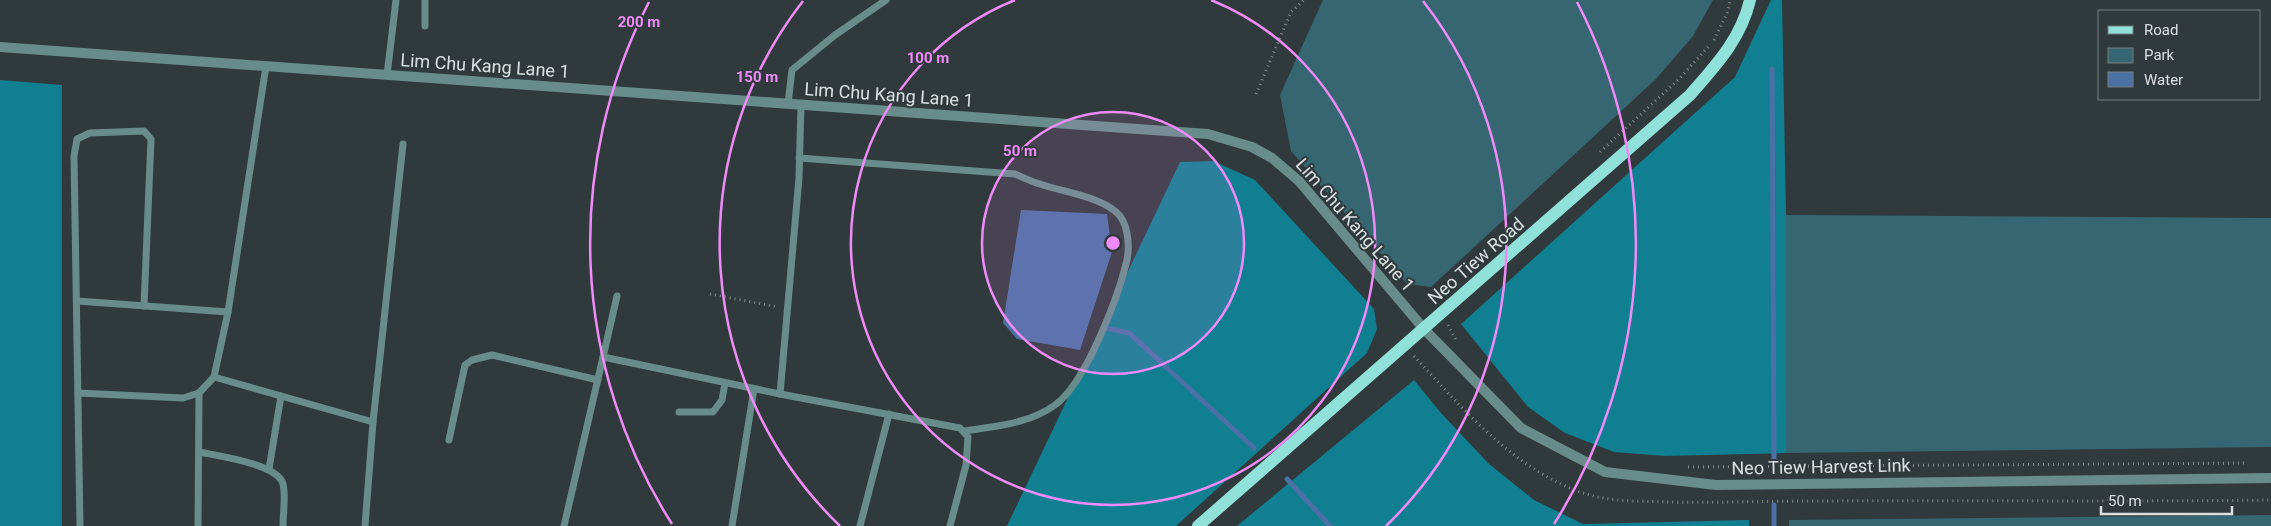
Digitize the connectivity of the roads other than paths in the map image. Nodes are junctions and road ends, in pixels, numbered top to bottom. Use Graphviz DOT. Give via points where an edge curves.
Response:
graph roads {
  1 [pos="396,0"];
  2 [pos="425,0"];
  3 [pos="886,0"];
  4 [pos="1750,0"];
  5 [pos="425,26"];
  6 [pos="0,47"];
  7 [pos="266,66"];
  8 [pos="386,75"];
  9 [pos="788,104"];
  10 [pos="800,105"];
  11 [pos="403,144"];
  12 [pos="799,158"];
  13 [pos="617,296"];
  14 [pos="77,301"];
  15 [pos="144,306"];
  16 [pos="228,312"];
  17 [pos="1424,329"];
  18 [pos="603,357"];
  19 [pos="214,377"];
  20 [pos="598,380"];
  21 [pos="725,383"];
  22 [pos="754,389"];
  23 [pos="78,392"];
  24 [pos="200,393"];
  25 [pos="780,394"];
  26 [pos="281,396"];
  27 [pos="679,412"];
  28 [pos="889,414"];
  29 [pos="373,422"];
  30 [pos="964,431"];
  31 [pos="449,440"];
  32 [pos="199,452"];
  33 [pos="269,469"];
  34 [pos="2271,478"];
  35 [pos="80,526"];
  36 [pos="198,526"];
  37 [pos="284,526"];
  38 [pos="365,526"];
  39 [pos="564,526"];
  40 [pos="732,526"];
  41 [pos="860,526"];
  42 [pos="950,526"];
  43 [pos="1198,526"];
  1 -- 8 [label="lane"];
  2 -- 5 [label="lane"];
  3 -- 9 [label="lane" via="792,70"];
  4 -- 17 [label="main road, Neo Tiew Road" via="1745,19 1729,50 1690,95"];
  6 -- 7 [label="street, Lim Chu Kang Lane 1"];
  7 -- 8 [label="street, Lim Chu Kang Lane 1"];
  7 -- 16 [label="lane"];
  8 -- 9 [label="street, Lim Chu Kang Lane 1"];
  9 -- 10 [label="street, Lim Chu Kang Lane 1"];
  10 -- 12 [label="lane"];
  10 -- 17 [label="street, Lim Chu Kang Lane 1" via="1208,134 1252,147 1272,158 1299,181"];
  11 -- 29 [label="lane"];
  12 -- 25 [label="lane"];
  12 -- 30 [label="lane" via="1015,174 1112,208 1121,217 1128,241 1126,262 1097,340 1077,382 1055,405 1036,415 1016,423"];
  13 -- 18 [label="lane"];
  14 -- 15 [label="lane"];
  14 -- 15 [label="lane" via="74,156 77,139 90,133 144,131 151,139"];
  14 -- 23 [label="lane"];
  15 -- 16 [label="lane"];
  16 -- 19 [label="lane"];
  17 -- 34 [label="street, Neo Tiew Harvest Link" via="1521,428 1605,472 1716,485"];
  17 -- 43 [label="main road, Neo Tiew Road"];
  18 -- 20 [label="lane"];
  18 -- 21 [label="lane"];
  19 -- 24 [label="lane"];
  19 -- 26 [label="lane"];
  20 -- 31 [label="lane" via="492,355 472,360 465,365"];
  20 -- 39 [label="lane"];
  21 -- 22 [label="lane"];
  21 -- 27 [label="lane" via="722,400 713,412"];
  22 -- 25 [label="lane"];
  22 -- 40 [label="lane"];
  23 -- 24 [label="lane" via="183,398"];
  23 -- 35 [label="lane"];
  24 -- 32 [label="lane"];
  25 -- 28 [label="lane"];
  26 -- 29 [label="lane"];
  26 -- 33 [label="lane"];
  28 -- 30 [label="lane"];
  28 -- 41 [label="lane"];
  29 -- 38 [label="lane"];
  30 -- 42 [label="lane" via="968,437 966,466"];
  32 -- 33 [label="lane"];
  32 -- 36 [label="lane"];
  33 -- 37 [label="lane" via="280,477 283,484"];
}
